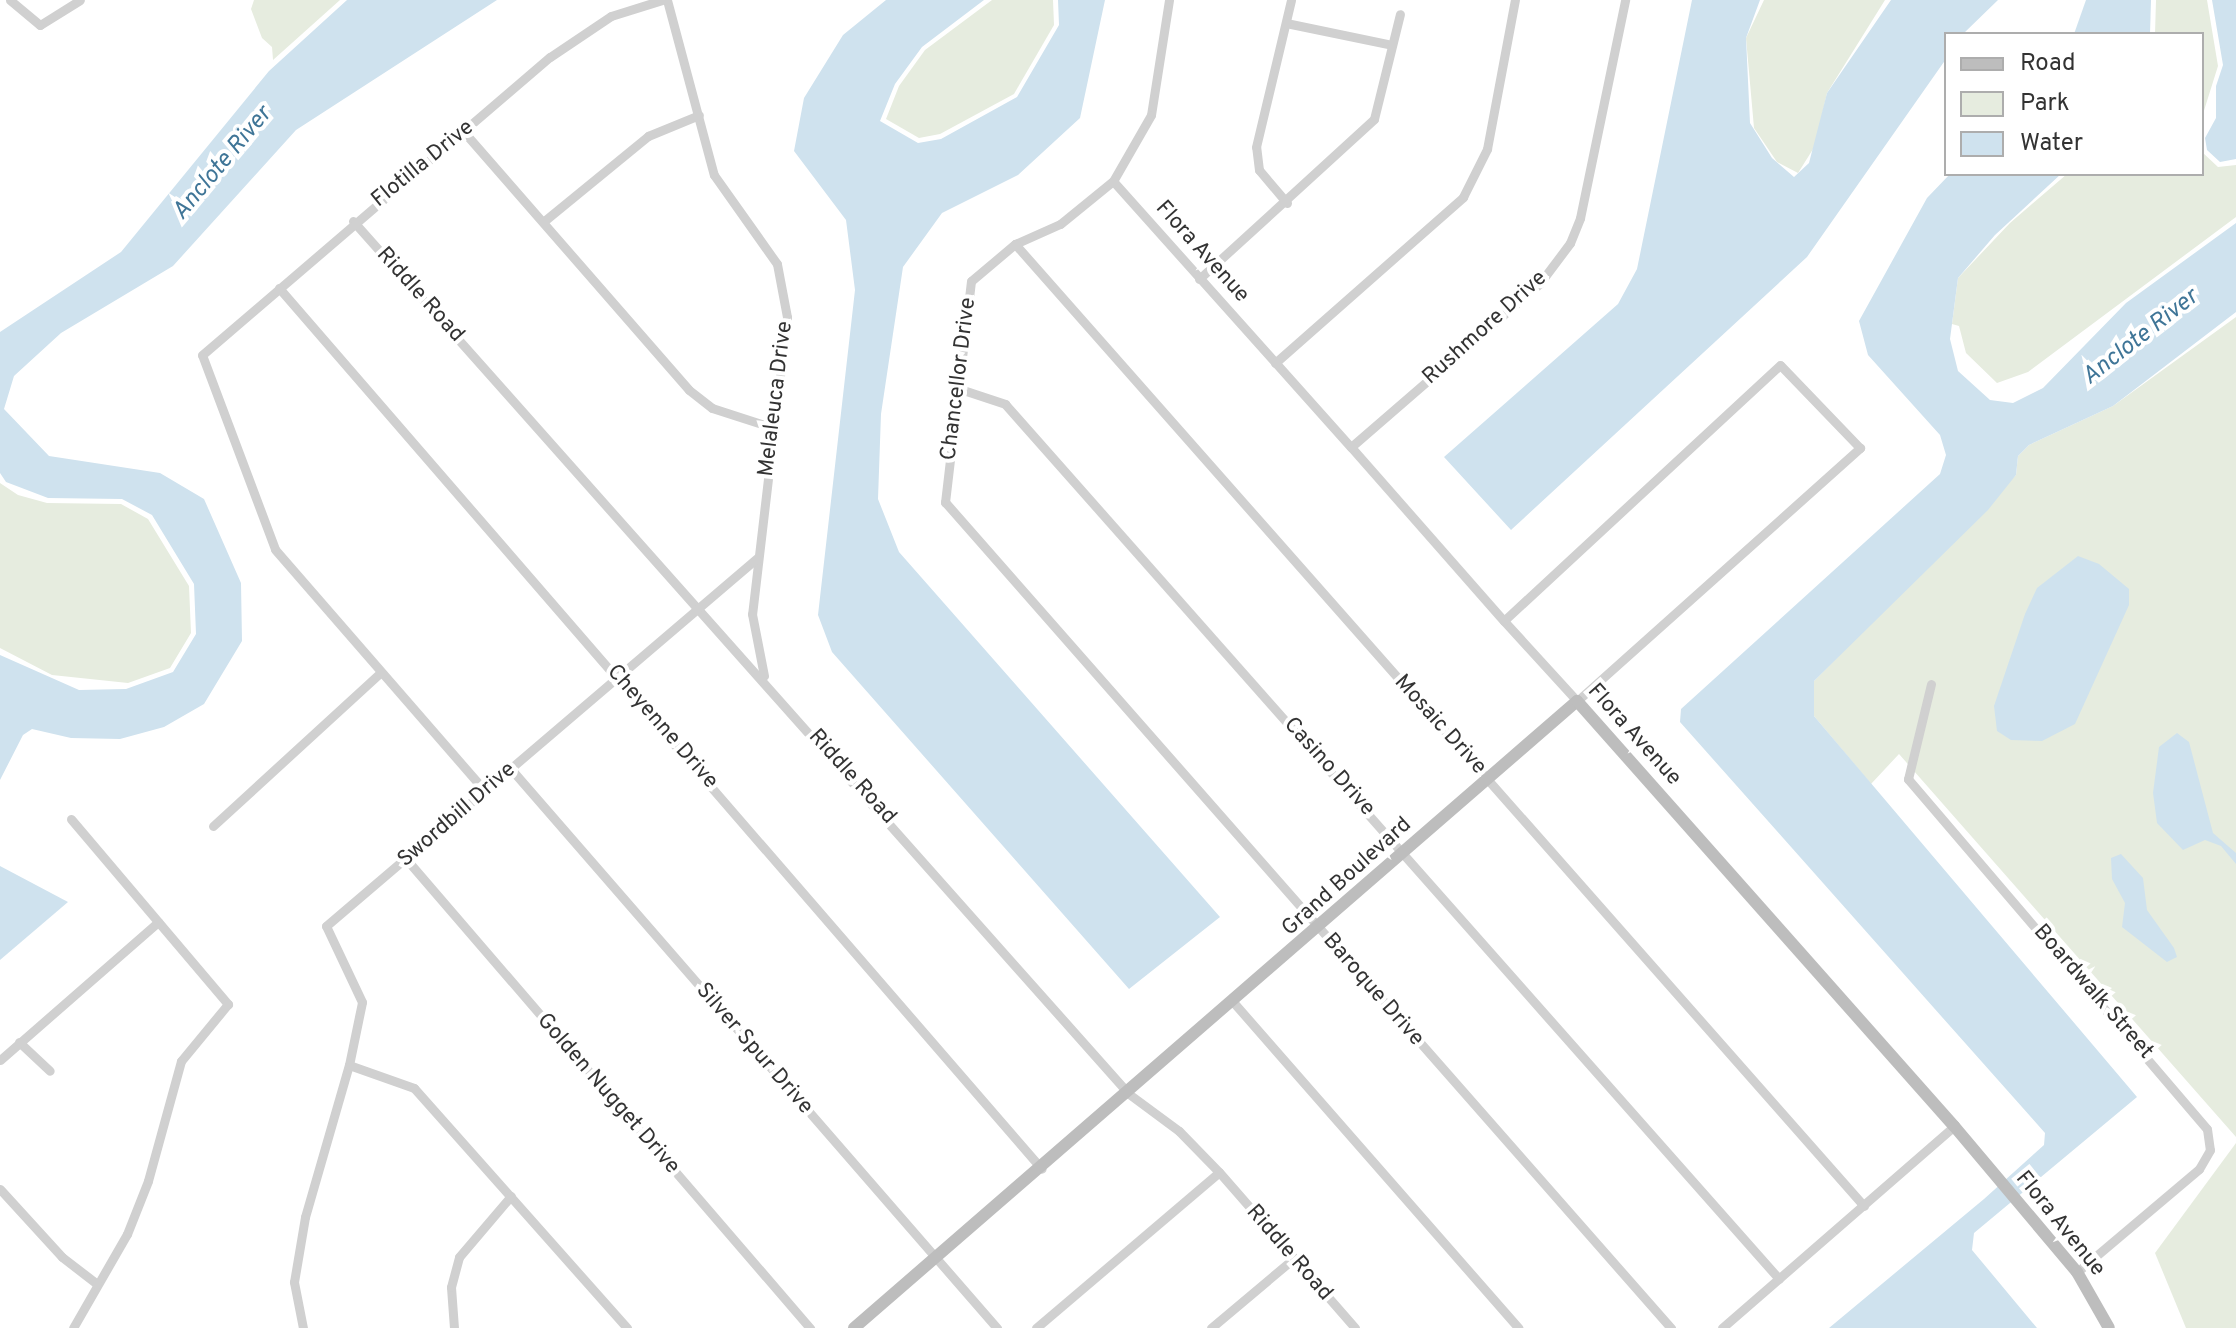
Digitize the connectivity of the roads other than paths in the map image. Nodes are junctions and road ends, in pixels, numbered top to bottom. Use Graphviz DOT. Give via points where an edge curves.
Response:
graph roads {
  1 [pos="10,0"];
  2 [pos="80,0"];
  3 [pos="665,0"];
  4 [pos="1169,0"];
  5 [pos="1291,0"];
  6 [pos="1515,0"];
  7 [pos="1625,0"];
  8 [pos="1400,14"];
  9 [pos="1286,23"];
  10 [pos="1392,45"];
  11 [pos="699,115"];
  12 [pos="464,132"];
  13 [pos="1113,181"];
  14 [pos="1287,203"];
  15 [pos="353,221"];
  16 [pos="543,222"];
  17 [pos="1015,244"];
  18 [pos="1199,279"];
  19 [pos="279,288"];
  20 [pos="1275,363"];
  21 [pos="957,388"];
  22 [pos="771,427"];
  23 [pos="1351,447"];
  24 [pos="757,558"];
  25 [pos="1010,582"];
  26 [pos="699,605"];
  27 [pos="1504,621"];
  28 [pos="381,672"];
  29 [pos="619,677"];
  30 [pos="765,680"];
  31 [pos="1931,684"];
  32 [pos="1577,701"];
  33 [pos="511,769"];
  34 [pos="1487,778"];
  35 [pos="485,791"];
  36 [pos="71,819"];
  37 [pos="213,826"];
  38 [pos="1404,851"];
  39 [pos="407,860"];
  40 [pos="158,922"];
  41 [pos="1319,929"];
  42 [pos="1234,1003"];
  43 [pos="19,1042"];
  44 [pos="0,1060"];
  45 [pos="349,1065"];
  46 [pos="50,1071"];
  47 [pos="1129,1094"];
  48 [pos="1954,1126"];
  49 [pos="1042,1169"];
  50 [pos="1219,1172"];
  51 [pos="0,1189"];
  52 [pos="511,1196"];
  53 [pos="1864,1206"];
  54 [pos="935,1258"];
  55 [pos="1293,1259"];
  56 [pos="2077,1272"];
  57 [pos="1779,1279"];
  58 [pos="97,1284"];
  59 [pos="73,1328"];
  60 [pos="303,1328"];
  61 [pos="454,1328"];
  62 [pos="627,1328"];
  63 [pos="810,1328"];
  64 [pos="854,1328"];
  65 [pos="997,1328"];
  66 [pos="1036,1328"];
  67 [pos="1211,1328"];
  68 [pos="1355,1328"];
  69 [pos="1519,1328"];
  70 [pos="1671,1328"];
  71 [pos="1722,1328"];
  72 [pos="2109,1328"];
  1 -- 2 [label="street" via="40,25"];
  3 -- 11 [label="street, Melaleuca Drive"];
  3 -- 12 [label="street, Flotilla Drive" via="598,24 550,57"];
  4 -- 13 [label="street, Chancellor Drive" via="1151,115"];
  5 -- 9 [label="street"];
  6 -- 20 [label="street" via="1487,149 1463,197"];
  7 -- 23 [label="street, Rushmore Drive" via="1580,218 1570,243 1540,283"];
  8 -- 10 [label="street"];
  9 -- 10 [label="street"];
  9 -- 14 [label="street" via="1256,147 1259,170"];
  10 -- 14 [label="street" via="1374,119"];
  11 -- 16 [label="street" via="648,136"];
  11 -- 22 [label="street, Melaleuca Drive" via="714,175 777,264 787,317"];
  12 -- 15 [label="street, Flotilla Drive"];
  12 -- 16 [label="street"];
  13 -- 17 [label="street, Chancellor Drive" via="1060,224"];
  13 -- 18 [label="street, Flora Avenue"];
  14 -- 18 [label="street"];
  15 -- 19 [label="street, Flotilla Drive"];
  15 -- 26 [label="street, Riddle Road"];
  16 -- 22 [label="street" via="689,390 712,408"];
  17 -- 21 [label="street, Chancellor Drive" via="971,281"];
  17 -- 34 [label="street, Mosaic Drive"];
  18 -- 20 [label="street, Flora Avenue"];
  19 -- 28 [label="street, Flotilla Drive" via="202,355 275,549"];
  19 -- 29 [label="street, Cheyenne Drive"];
  20 -- 23 [label="street, Flora Avenue"];
  21 -- 25 [label="street, Chancellor Drive" via="945,502"];
  21 -- 38 [label="street, Casino Drive" via="1005,404"];
  22 -- 24 [label="street, Melaleuca Drive"];
  23 -- 27 [label="street, Flora Avenue"];
  24 -- 26 [label="street, Swordbill Drive"];
  24 -- 30 [label="street, Melaleuca Drive" via="752,614"];
  25 -- 41 [label="street, Baroque Drive"];
  26 -- 29 [label="street, Swordbill Drive"];
  26 -- 30 [label="street, Riddle Road"];
  27 -- 32 [label="street, Flora Avenue"];
  27 -- 32 [label="street, Grand Boulevard" via="1780,365 1860,448"];
  28 -- 35 [label="street"];
  28 -- 37 [label="street"];
  29 -- 33 [label="street, Swordbill Drive"];
  29 -- 49 [label="street, Cheyenne Drive"];
  30 -- 47 [label="street, Riddle Road"];
  31 -- 56 [label="street, Boardwalk Street" via="1908,779 2207,1129 2210,1150 2199,1169"];
  32 -- 34 [label="street, Grand Boulevard"];
  32 -- 48 [label="street, Flora Avenue"];
  33 -- 35 [label="street, Swordbill Drive"];
  33 -- 54 [label="street, Silver Spur Drive"];
  34 -- 38 [label="street, Grand Boulevard"];
  34 -- 53 [label="street, Mosaic Drive"];
  35 -- 39 [label="street, Swordbill Drive"];
  36 -- 40 [label="street"];
  38 -- 41 [label="street, Grand Boulevard"];
  38 -- 57 [label="street, Casino Drive"];
  39 -- 45 [label="street, Swordbill Drive" via="326,926 362,1002"];
  39 -- 63 [label="street, Golden Nugget Drive"];
  40 -- 43 [label="street"];
  40 -- 58 [label="street" via="226,999 227,1011 181,1061 148,1181 127,1234"];
  41 -- 42 [label="street, Grand Boulevard"];
  41 -- 70 [label="street, Baroque Drive"];
  42 -- 47 [label="street, Grand Boulevard"];
  42 -- 69 [label="street"];
  43 -- 44 [label="street"];
  43 -- 46 [label="street"];
  45 -- 52 [label="street" via="414,1088"];
  45 -- 60 [label="street" via="305,1217 294,1282"];
  47 -- 49 [label="street, Grand Boulevard"];
  47 -- 50 [label="street, Riddle Road" via="1179,1131"];
  48 -- 53 [label="street"];
  48 -- 56 [label="street, Flora Avenue"];
  49 -- 54 [label="street, Grand Boulevard"];
  50 -- 55 [label="street, Riddle Road"];
  50 -- 66 [label="street"];
  51 -- 58 [label="street" via="62,1257"];
  52 -- 61 [label="street" via="459,1257 451,1287"];
  52 -- 62 [label="street"];
  53 -- 57 [label="street"];
  54 -- 64 [label="street, Grand Boulevard"];
  54 -- 65 [label="street, Silver Spur Drive"];
  55 -- 67 [label="street"];
  55 -- 68 [label="street, Riddle Road"];
  56 -- 72 [label="street, Flora Avenue"];
  57 -- 71 [label="street"];
  58 -- 59 [label="street"];
}
